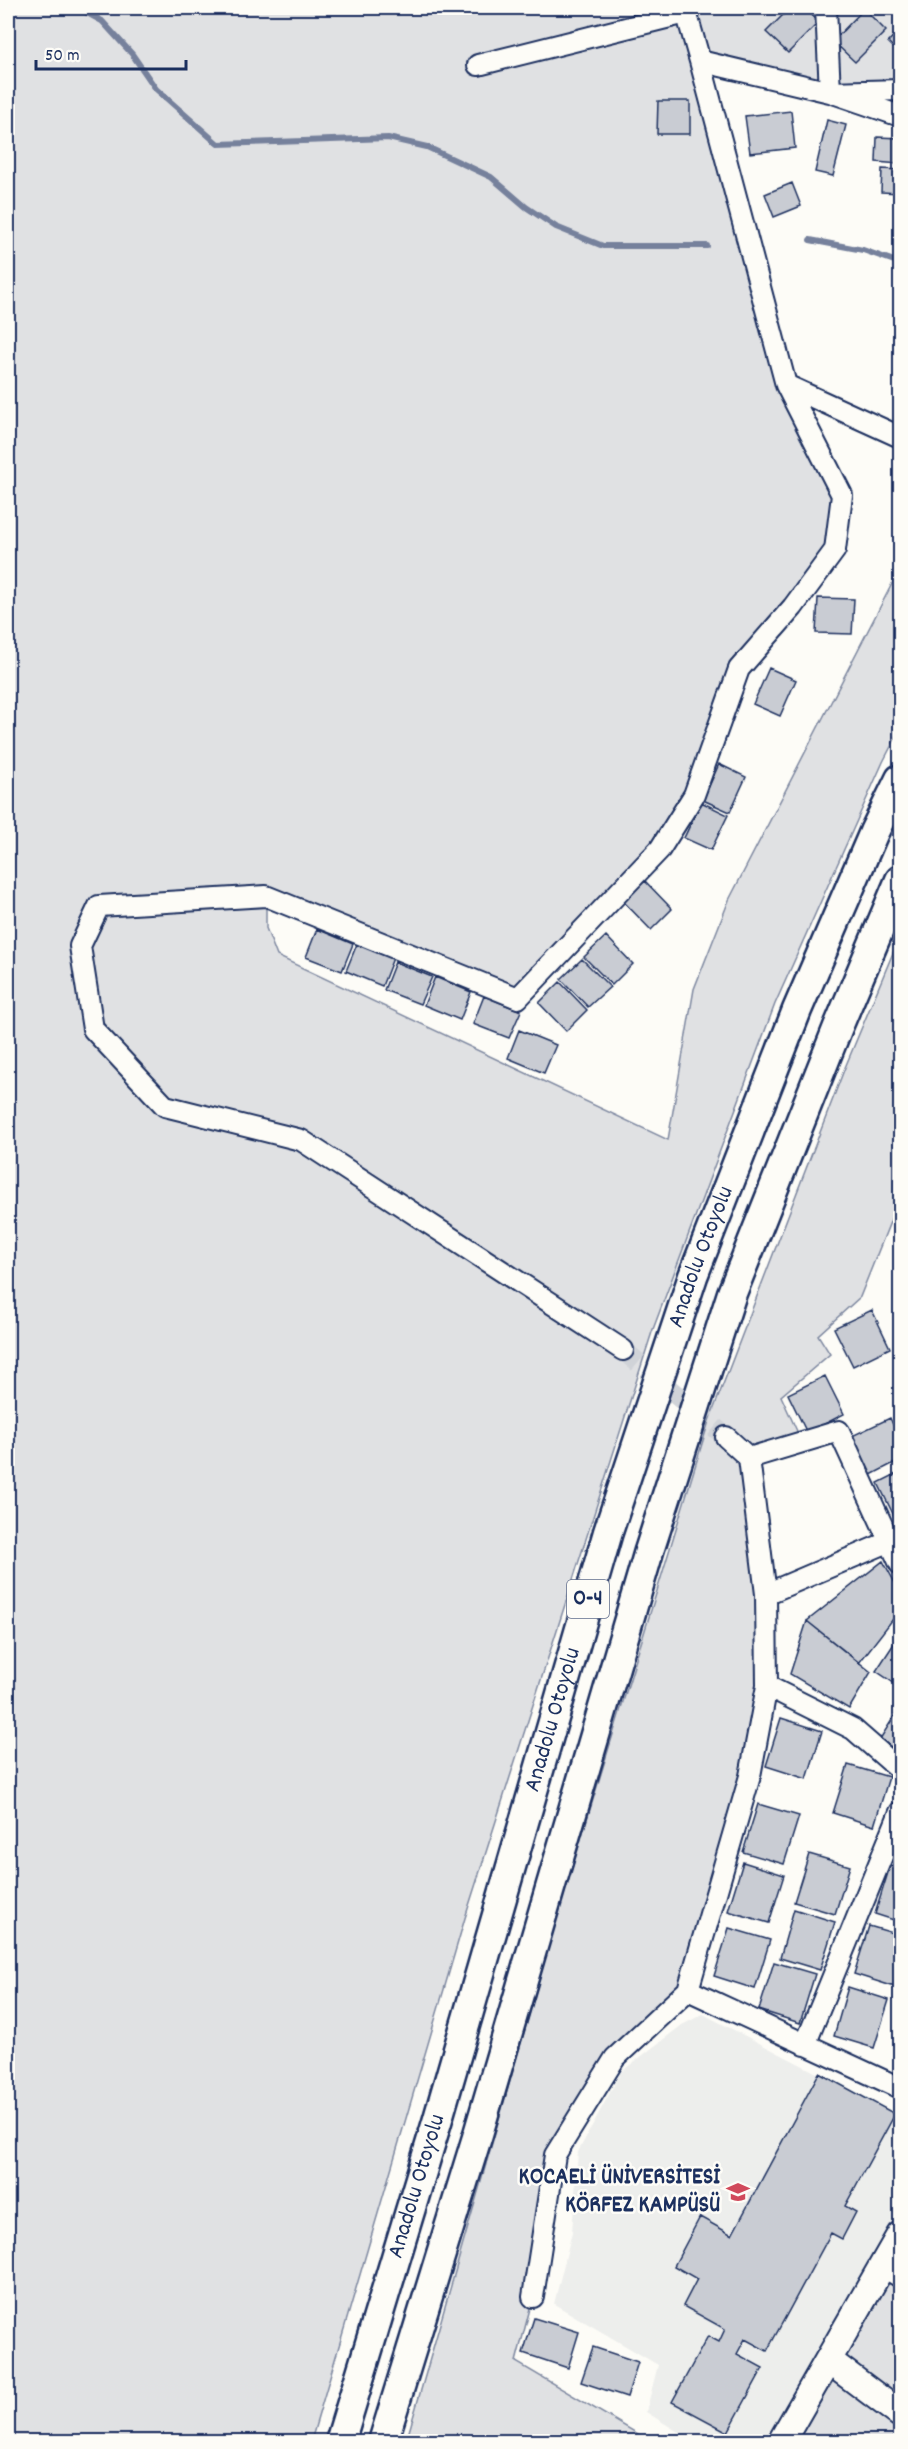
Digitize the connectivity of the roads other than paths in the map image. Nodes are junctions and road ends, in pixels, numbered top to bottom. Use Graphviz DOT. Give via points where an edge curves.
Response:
graph roads {
  1 [pos="826,8"];
  2 [pos="685,10"];
  3 [pos="700,61"];
  4 [pos="478,65"];
  5 [pos="900,90"];
  6 [pos="831,92"];
  7 [pos="900,116"];
  8 [pos="786,385"];
  9 [pos="900,437"];
  10 [pos="900,779"];
  11 [pos="900,880"];
  12 [pos="623,1350"];
  13 [pos="726,1437"];
  14 [pos="749,1458"];
  15 [pos="895,1540"];
  16 [pos="900,1564"];
  17 [pos="766,1594"];
  18 [pos="767,1686"];
  19 [pos="900,1770"];
  20 [pos="900,1812"];
  21 [pos="688,1990"];
  22 [pos="805,2045"];
  23 [pos="900,2088"];
  24 [pos="900,2235"];
  25 [pos="892,2272"];
  26 [pos="533,2297"];
  27 [pos="828,2360"];
  28 [pos="900,2414"];
  29 [pos="340,2442"];
  30 [pos="383,2442"];
  31 [pos="781,2442"];
  1 -- 6 [label="street"];
  2 -- 3 [label="street"];
  2 -- 4 [label="street"];
  3 -- 6 [label="street"];
  3 -- 8 [label="street"];
  5 -- 6 [label="street"];
  6 -- 7 [label="street"];
  8 -- 9 [label="street"];
  8 -- 12 [label="street" via="842,495 835,550 793,607 739,669 694,795 660,849 518,998 266,896 99,906 80,946 93,1029 165,1106 301,1140"];
  10 -- 29 [label="highway, Anadolu Otoyolu / O-4" via="797,1011 693,1276 608,1532"];
  11 -- 30 [label="highway, Anadolu Otoyolu / O-4" via="732,1293 649,1551"];
  13 -- 14 [label="street"];
  14 -- 15 [label="street" via="839,1431"];
  14 -- 17 [label="street"];
  15 -- 16 [label="street"];
  15 -- 17 [label="street"];
  17 -- 18 [label="street"];
  18 -- 19 [label="street" via="853,1729"];
  18 -- 21 [label="street" via="750,1776"];
  20 -- 22 [label="street"];
  21 -- 22 [label="street"];
  21 -- 26 [label="street" via="615,2058 555,2155"];
  22 -- 23 [label="street"];
  24 -- 25 [label="main road"];
  25 -- 27 [label="main road"];
  27 -- 28 [label="main road"];
  27 -- 31 [label="main road"];
}
